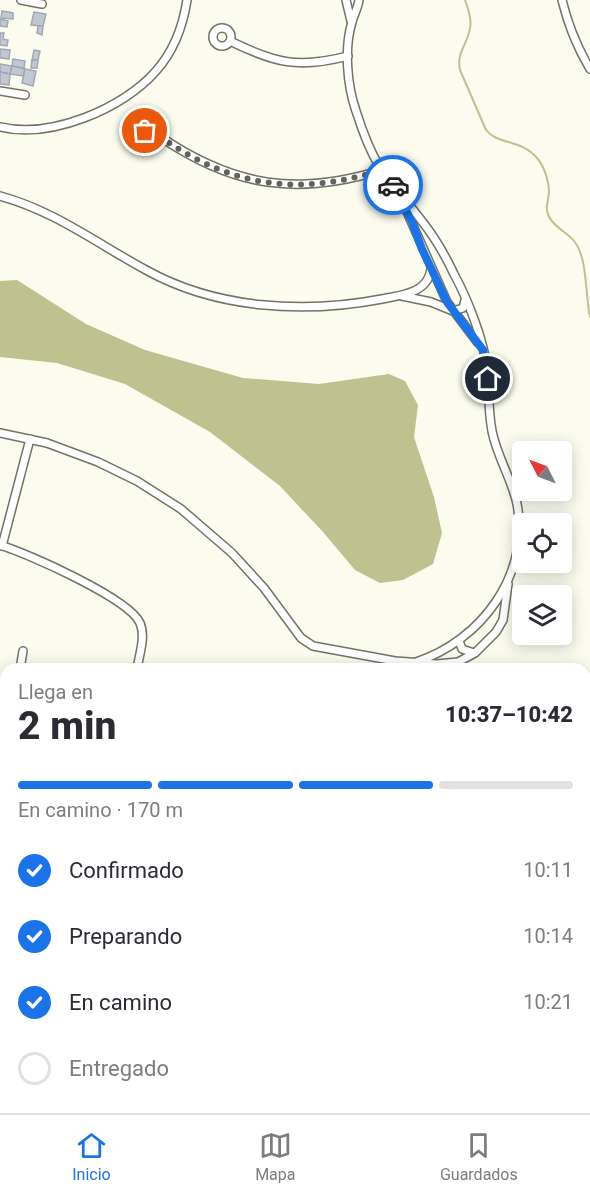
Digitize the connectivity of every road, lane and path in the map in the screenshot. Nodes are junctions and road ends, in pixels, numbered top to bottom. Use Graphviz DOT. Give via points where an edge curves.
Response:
graph roads {
  1 [pos="21,0"];
  2 [pos="187,0"];
  3 [pos="346,0"];
  4 [pos="359,0"];
  5 [pos="562,0"];
  6 [pos="42,3"];
  7 [pos="352,22"];
  8 [pos="230,41"];
  9 [pos="348,56"];
  10 [pos="590,69"];
  11 [pos="0,91"];
  12 [pos="25,95"];
  13 [pos="0,127"];
  14 [pos="162,138"];
  15 [pos="382,170"];
  16 [pos="398,193"];
  17 [pos="0,196"];
  18 [pos="442,251"];
  19 [pos="427,259"];
  20 [pos="431,269"];
  21 [pos="399,296"];
  22 [pos="465,300"];
  23 [pos="453,311"];
  24 [pos="483,350"];
  25 [pos="0,433"];
  26 [pos="30,439"];
  27 [pos="1,546"];
  28 [pos="509,581"];
  29 [pos="490,619"];
  30 [pos="496,632"];
  31 [pos="459,642"];
  32 [pos="23,651"];
  33 [pos="475,653"];
  34 [pos="416,662"];
  35 [pos="21,663"];
  36 [pos="138,663"];
  37 [pos="426,663"];
  38 [pos="448,663"];
  1 -- 6 [label="street"];
  2 -- 13 [label="street" via="168,56 123,99 63,124 25,130"];
  3 -- 7 [label="street"];
  4 -- 7 [label="street"];
  5 -- 10 [label="street" via="571,32"];
  7 -- 9 [label="street"];
  8 -- 9 [label="street" via="292,63"];
  9 -- 15 [label="street" via="355,108"];
  11 -- 12 [label="street"];
  14 -- 15 [label="street" via="212,167 268,183 326,184"];
  15 -- 16 [label="street"];
  16 -- 18 [label="street"];
  16 -- 19 [label="street"];
  17 -- 21 [label="street" via="55,216 149,272 222,298 254,304 333,307"];
  18 -- 19 [label="street" via="431,251"];
  18 -- 22 [label="street"];
  19 -- 20 [label="street"];
  20 -- 21 [label="street" via="425,286"];
  20 -- 23 [label="street"];
  21 -- 23 [label="street"];
  22 -- 23 [label="street" via="463,308"];
  22 -- 24 [label="street"];
  23 -- 24 [label="street"];
  24 -- 28 [label="street" via="494,439 519,517 519,542"];
  25 -- 26 [label="street"];
  26 -- 27 [label="street"];
  26 -- 34 [label="street" via="115,470 181,509 232,553 308,643"];
  27 -- 36 [label="street" via="65,571 129,610 142,631"];
  28 -- 29 [label="street"];
  28 -- 30 [label="street" via="503,620"];
  29 -- 30 [label="street"];
  29 -- 31 [label="street"];
  30 -- 33 [label="street"];
  31 -- 33 [label="street" via="462,649"];
  31 -- 34 [label="street"];
  32 -- 35 [label="street"];
  33 -- 38 [label="street"];
  34 -- 37 [label="street"];
}
